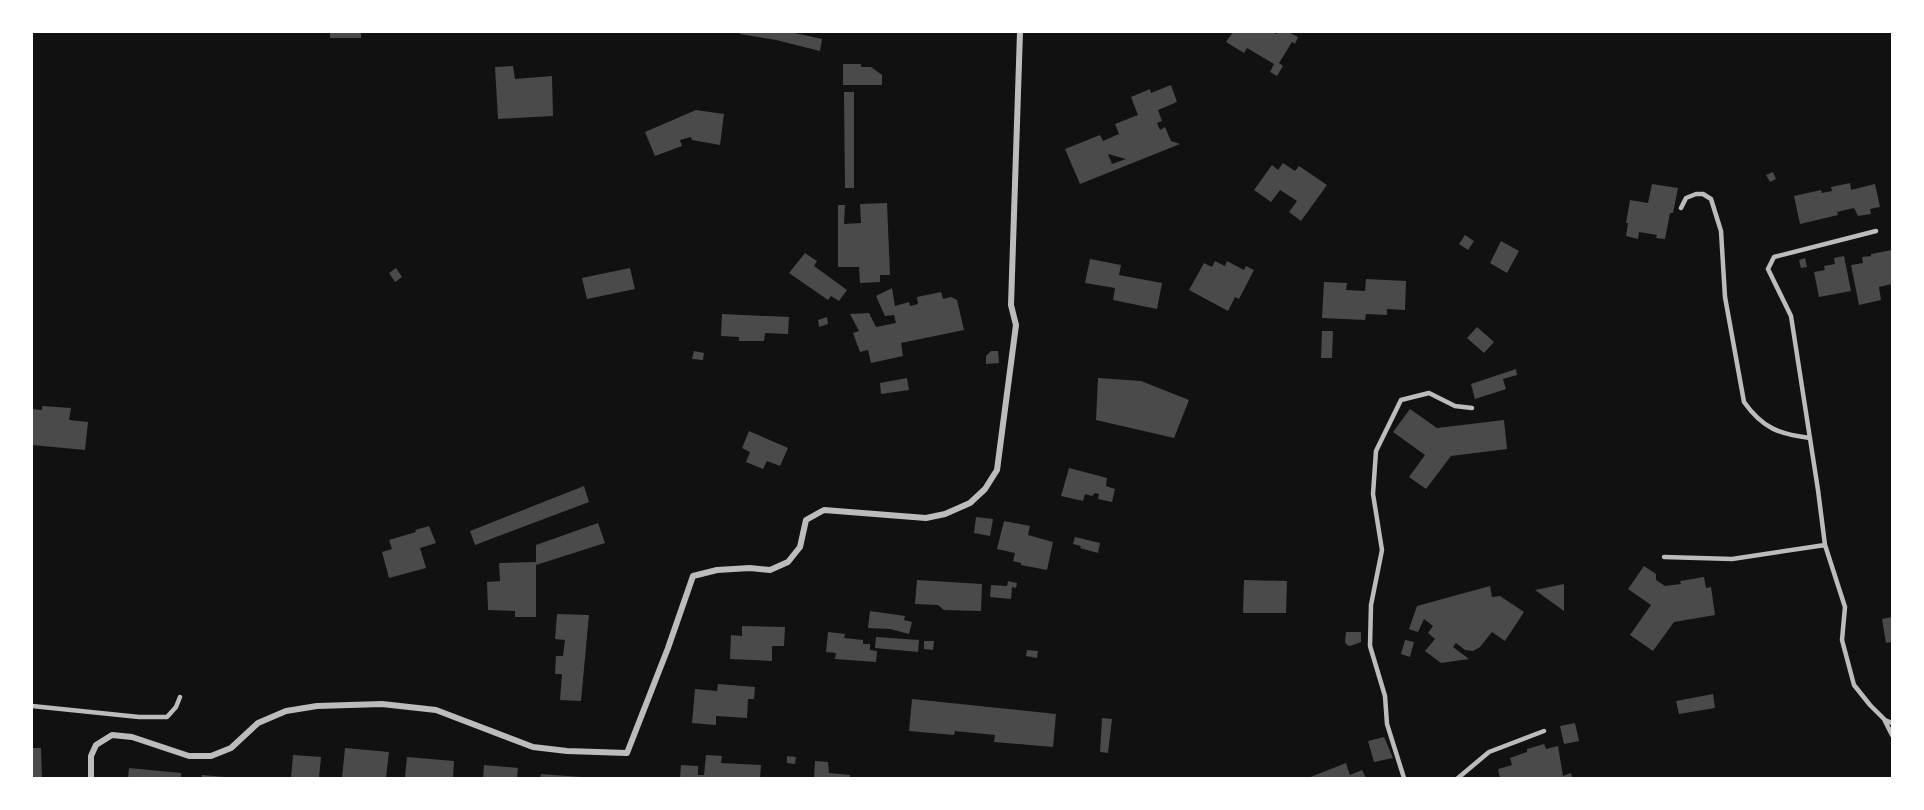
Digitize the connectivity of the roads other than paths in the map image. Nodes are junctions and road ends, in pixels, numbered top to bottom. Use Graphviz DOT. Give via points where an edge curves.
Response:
graph roads {
  1 [pos="1020,32"];
  2 [pos="1681,208"];
  3 [pos="1876,231"];
  4 [pos="1472,408"];
  5 [pos="1810,438"];
  6 [pos="1825,546"];
  7 [pos="1664,557"];
  8 [pos="180,697"];
  9 [pos="32,706"];
  10 [pos="1885,720"];
  11 [pos="1893,723"];
  12 [pos="1544,731"];
  13 [pos="1893,735"];
  14 [pos="91,778"];
  15 [pos="1404,778"];
  16 [pos="1458,778"];
  1 -- 14 [label="street" via="1011,305 1016,325 997,470 970,503 926,518 825,510 806,520 800,547 788,562 770,570 717,570 693,576 627,753 533,747 436,710 382,704 317,706 286,711 258,723 231,748 211,756 189,756 132,736 112,735 96,745 91,756"];
  2 -- 5 [label="lane" via="1686,198 1696,194 1711,199 1721,231 1725,297 1744,402 1767,426 1784,434"];
  3 -- 5 [label="lane" via="1774,257 1768,269 1791,316"];
  4 -- 15 [label="lane" via="1455,406 1429,393 1401,400 1376,451 1373,494 1382,550 1371,605 1370,646"];
  5 -- 6 [label="lane"];
  6 -- 7 [label="lane" via="1732,559"];
  6 -- 10 [label="lane" via="1845,607 1842,640 1854,685"];
  8 -- 9 [label="lane" via="167,717"];
  10 -- 11 [label="lane"];
  10 -- 13 [label="lane"];
  12 -- 16 [label="lane" via="1489,752"];
}
